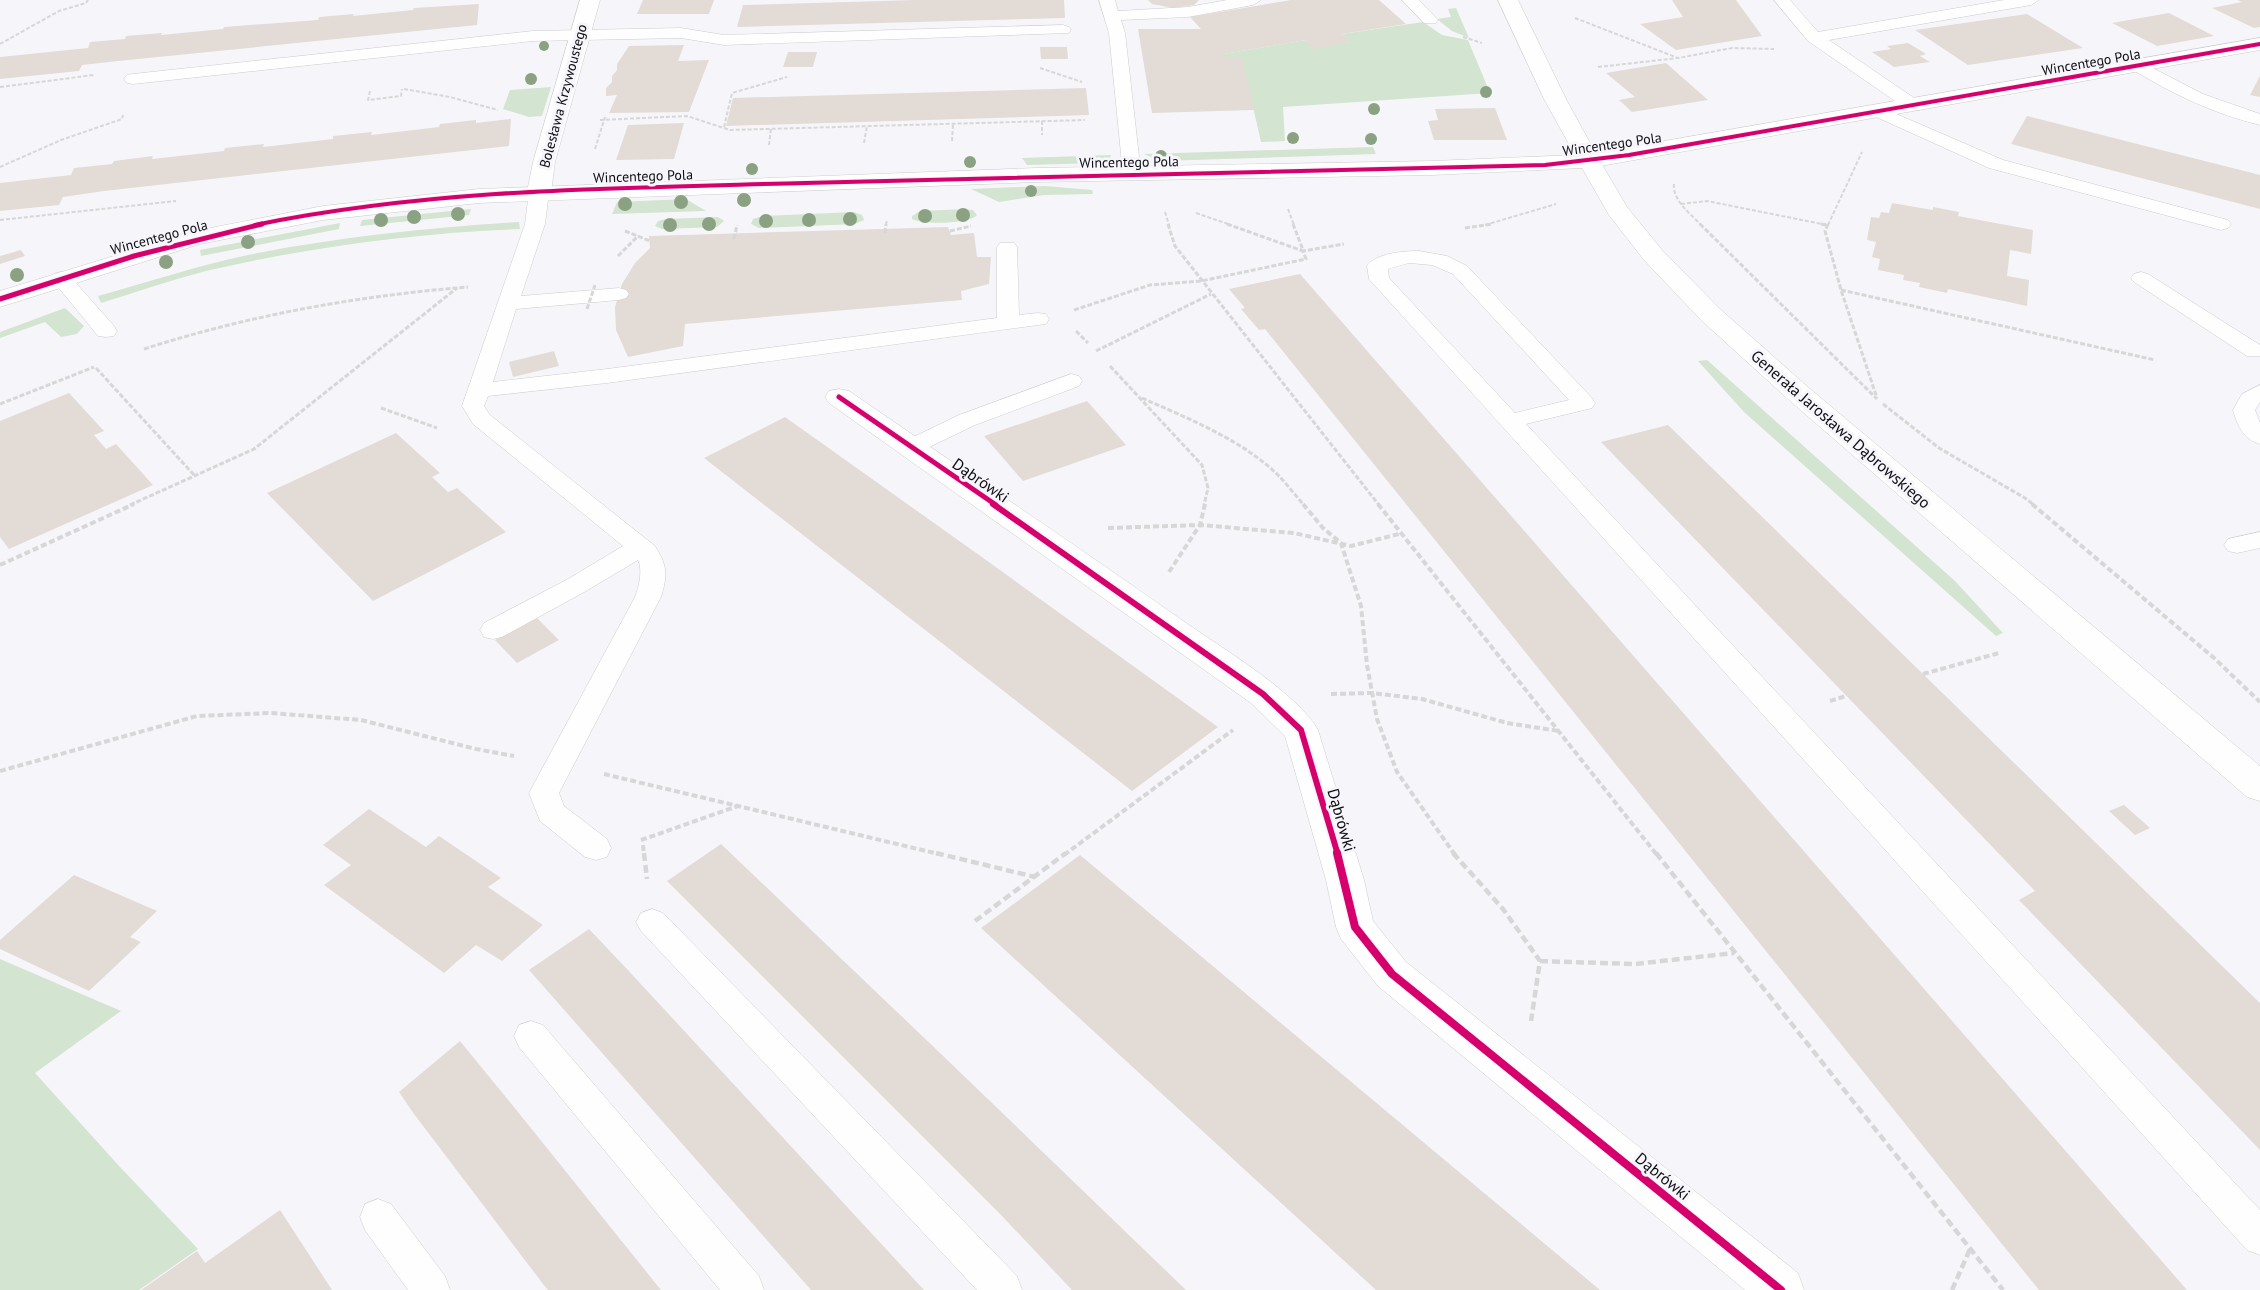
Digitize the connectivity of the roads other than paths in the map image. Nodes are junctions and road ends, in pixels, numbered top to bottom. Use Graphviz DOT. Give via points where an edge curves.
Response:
graph roads {
  1 [pos="590,0"];
  2 [pos="1253,0"];
  3 [pos="1410,0"];
  4 [pos="1508,0"];
  5 [pos="1782,0"];
  6 [pos="2031,0"];
  7 [pos="1109,8"];
  8 [pos="1430,20"];
  9 [pos="1063,30"];
  10 [pos="579,35"];
  11 [pos="1814,38"];
  12 [pos="2260,44"];
  13 [pos="2139,66"];
  14 [pos="133,79"];
  15 [pos="1914,106"];
  16 [pos="1880,112"];
  17 [pos="2260,120"];
  18 [pos="1589,161"];
  19 [pos="1132,174"];
  20 [pos="539,192"];
  21 [pos="2221,224"];
  22 [pos="1006,247"];
  23 [pos="61,278"];
  24 [pos="2141,278"];
  25 [pos="619,294"];
  26 [pos="0,298"];
  27 [pos="507,304"];
  28 [pos="1048,316"];
  29 [pos="1008,323"];
  30 [pos="106,331"];
  31 [pos="2255,351"];
  32 [pos="1071,381"];
  33 [pos="477,390"];
  34 [pos="2260,392"];
  35 [pos="839,398"];
  36 [pos="1509,421"];
  37 [pos="2260,437"];
  38 [pos="910,447"];
  39 [pos="640,547"];
  40 [pos="494,630"];
  41 [pos="2260,787"];
  42 [pos="596,848"];
  43 [pos="652,922"];
  44 [pos="531,1036"];
  45 [pos="378,1217"];
  46 [pos="2260,1237"];
  47 [pos="430,1290"];
  48 [pos="745,1290"];
  49 [pos="1003,1290"];
  50 [pos="1781,1290"];
  1 -- 10 [label="street, Bolesława Krzywoustego"];
  2 -- 7 [label="lane" via="1188,12"];
  3 -- 8 [label="lane"];
  4 -- 18 [label="street, Generała Jarosława Dąbrowskiego"];
  5 -- 11 [label="lane"];
  6 -- 11 [label="lane"];
  7 -- 19 [label="lane" via="1117,33"];
  9 -- 10 [label="lane" via="724,40 681,33"];
  10 -- 14 [label="lane" via="532,36"];
  10 -- 20 [label="street, Bolesława Krzywoustego"];
  11 -- 15 [label="lane"];
  12 -- 13 [label="street, Wincentego Pola"];
  13 -- 15 [label="street, Wincentego Pola"];
  13 -- 17 [label="lane" via="2225,111"];
  15 -- 16 [label="street, Wincentego Pola"];
  16 -- 18 [label="street, Wincentego Pola"];
  16 -- 21 [label="lane" via="1996,164"];
  18 -- 19 [label="street, Wincentego Pola" via="1523,166"];
  18 -- 41 [label="street, Generała Jarosława Dąbrowskiego" via="1617,210 1653,255 1710,314"];
  19 -- 20 [label="street, Wincentego Pola"];
  20 -- 23 [label="street, Wincentego Pola" via="372,206 273,222 167,246"];
  20 -- 27 [label="lane" via="535,224"];
  22 -- 29 [label="lane"];
  23 -- 26 [label="street, Wincentego Pola"];
  23 -- 30 [label="lane"];
  24 -- 31 [label="lane"];
  25 -- 27 [label="lane"];
  27 -- 33 [label="lane"];
  28 -- 29 [label="lane"];
  29 -- 33 [label="lane"];
  32 -- 38 [label="lane" via="967,420"];
  33 -- 39 [label="lane" via="473,406 481,419"];
  34 -- 37 [label="lane" via="2244,410 2248,424"];
  35 -- 38 [label="street, Dąbrówki"];
  36 -- 36 [label="lane" via="1379,279 1377,266 1421,255 1445,261 1460,270 1584,403"];
  36 -- 46 [label="lane"];
  38 -- 50 [label="street, Dąbrówki" via="1263,694 1301,730 1346,880 1354,927 1392,974"];
  39 -- 40 [label="lane"];
  39 -- 42 [label="lane" via="653,564 648,597 543,793 551,813"];
  43 -- 49 [label="lane"];
  44 -- 48 [label="lane"];
  45 -- 47 [label="lane"];
}
